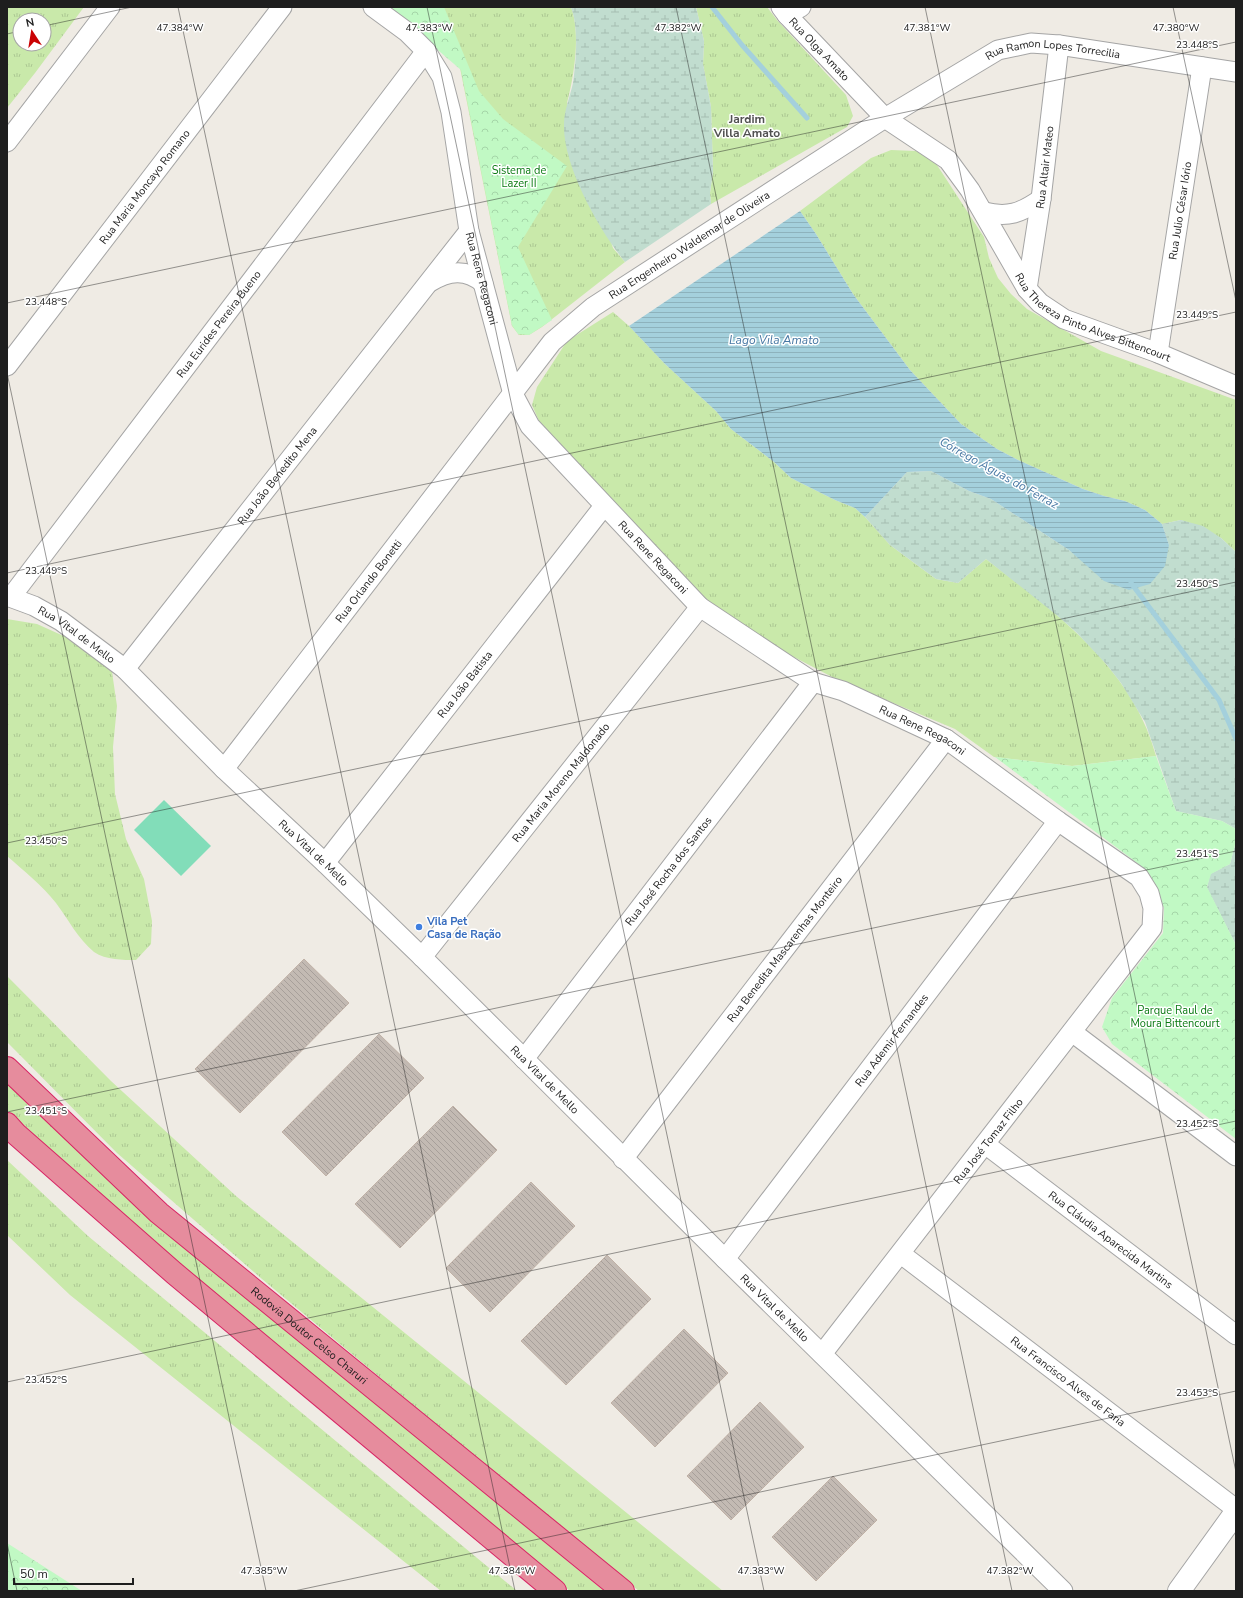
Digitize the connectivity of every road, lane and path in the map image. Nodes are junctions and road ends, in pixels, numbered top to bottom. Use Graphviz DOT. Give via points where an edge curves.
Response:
graph roads {
  1 [pos="110,7"];
  2 [pos="282,7"];
  3 [pos="373,7"];
  4 [pos="790,10"];
  5 [pos="1059,45"];
  6 [pos="426,51"];
  7 [pos="1202,67"];
  8 [pos="1236,72"];
  9 [pos="859,90"];
  10 [pos="886,118"];
  11 [pos="858,136"];
  12 [pos="7,142"];
  13 [pos="1041,199"];
  14 [pos="984,212"];
  15 [pos="469,232"];
  16 [pos="483,282"];
  17 [pos="429,283"];
  18 [pos="1027,289"];
  19 [pos="1158,353"];
  20 [pos="7,366"];
  21 [pos="1236,386"];
  22 [pos="513,394"];
  23 [pos="604,506"];
  24 [pos="9,596"];
  25 [pos="700,607"];
  26 [pos="125,668"];
  27 [pos="813,682"];
  28 [pos="946,739"];
  29 [pos="224,769"];
  30 [pos="1058,821"];
  31 [pos="325,863"];
  32 [pos="1152,928"];
  33 [pos="422,957"];
  34 [pos="1072,1032"];
  35 [pos="524,1059"];
  36 [pos="7,1068"];
  37 [pos="7,1124"];
  38 [pos="985,1144"];
  39 [pos="1236,1156"];
  40 [pos="624,1159"];
  41 [pos="901,1254"];
  42 [pos="725,1259"];
  43 [pos="1236,1335"];
  44 [pos="822,1354"];
  45 [pos="1236,1509"];
  46 [pos="1236,1512"];
  47 [pos="555,1591"];
  48 [pos="622,1591"];
  49 [pos="1063,1591"];
  50 [pos="1179,1591"];
  1 -- 12 [label="street"];
  2 -- 20 [label="street, Rua Maria Moncayo Romano"];
  3 -- 6 [label="street, Rua Rene Regaconi" via="407,32"];
  4 -- 9 [label="street, Rua Olga Amato"];
  5 -- 7 [label="street, Rua Ramon Lopes Torrecilia"];
  5 -- 10 [label="street, Rua Ramon Lopes Torrecilia" via="1031,43 998,50"];
  5 -- 13 [label="street, Rua Altair Mateo"];
  6 -- 15 [label="street, Rua Rene Regaconi" via="442,77 451,112"];
  6 -- 24 [label="street, Rua Eurides Pereira Bueno"];
  7 -- 8 [label="street, Rua Ramon Lopes Torrecilia"];
  7 -- 19 [label="street, Rua Julio César Iório"];
  9 -- 10 [label="street, Rua Olga Amato"];
  9 -- 11 [label="street, Rua Olga Amato" via="865,118"];
  10 -- 11 [label="street, Rua Engenheiro Waldemar de Oliveira"];
  10 -- 14 [label="street, Rua Thereza Pinto Alves Bittencourt" via="948,160"];
  11 -- 22 [label="street, Rua Engenheiro Waldemar de Oliveira" via="593,307 552,342"];
  13 -- 14 [label="street" via="1026,210 1014,213 998,215"];
  13 -- 18 [label="street, Rua Altair Mateo"];
  14 -- 18 [label="street, Rua Thereza Pinto Alves Bittencourt"];
  15 -- 16 [label="street, Rua Rene Regaconi"];
  15 -- 17 [label="street, Rua João Benedito Mena"];
  16 -- 17 [label="street, Rua João Benedito Mena" via="469,274 455,272 440,275"];
  16 -- 22 [label="street, Rua Rene Regaconi"];
  17 -- 26 [label="street, Rua João Benedito Mena"];
  18 -- 19 [label="street, Rua Thereza Pinto Alves Bittencourt" via="1040,303 1064,319"];
  19 -- 21 [label="street, Rua Thereza Pinto Alves Bittencourt"];
  22 -- 23 [label="street, Rua Rene Regaconi" via="530,426"];
  22 -- 29 [label="street, Rua Orlando Bonetti"];
  23 -- 25 [label="street, Rua Rene Regaconi"];
  23 -- 31 [label="street, Rua João Batista"];
  24 -- 26 [label="street, Rua Vital de Mello" via="61,621"];
  25 -- 27 [label="street, Rua Rene Regaconi"];
  25 -- 33 [label="street, Rua Maria Moreno Maldonado"];
  26 -- 29 [label="street, Rua Vital de Mello"];
  27 -- 28 [label="street, Rua Rene Regaconi" via="843,691"];
  27 -- 35 [label="street, Rua José Rocha dos Santos"];
  28 -- 30 [label="street, Rua Rene Regaconi"];
  28 -- 40 [label="street, Rua Benedita Mascarenhas Monteiro"];
  29 -- 31 [label="street, Rua Vital de Mello"];
  30 -- 32 [label="street, Rua Rene Regaconi" via="1139,877 1149,893 1153,908"];
  30 -- 42 [label="street, Rua Ademir Fernandes"];
  31 -- 33 [label="street, Rua Vital de Mello"];
  32 -- 34 [label="street, Rua José Tomaz Filho"];
  33 -- 35 [label="street, Rua Vital de Mello"];
  34 -- 38 [label="street, Rua José Tomaz Filho"];
  34 -- 39 [label="street"];
  35 -- 40 [label="street, Rua Vital de Mello"];
  36 -- 48 [label="highway, Rodovia Doutor Celso Charuri" via="159,1213"];
  37 -- 47 [label="highway" via="174,1273"];
  38 -- 41 [label="street, Rua José Tomaz Filho"];
  38 -- 43 [label="street, Rua Cláudia Aparecida Martins"];
  40 -- 42 [label="street, Rua Vital de Mello"];
  41 -- 44 [label="street, Rua José Tomaz Filho"];
  41 -- 45 [label="street, Rua Francisco Alves de Faria"];
  42 -- 44 [label="street, Rua Vital de Mello"];
  44 -- 49 [label="street, Rua Vital de Mello"];
  46 -- 50 [label="street"];
}
